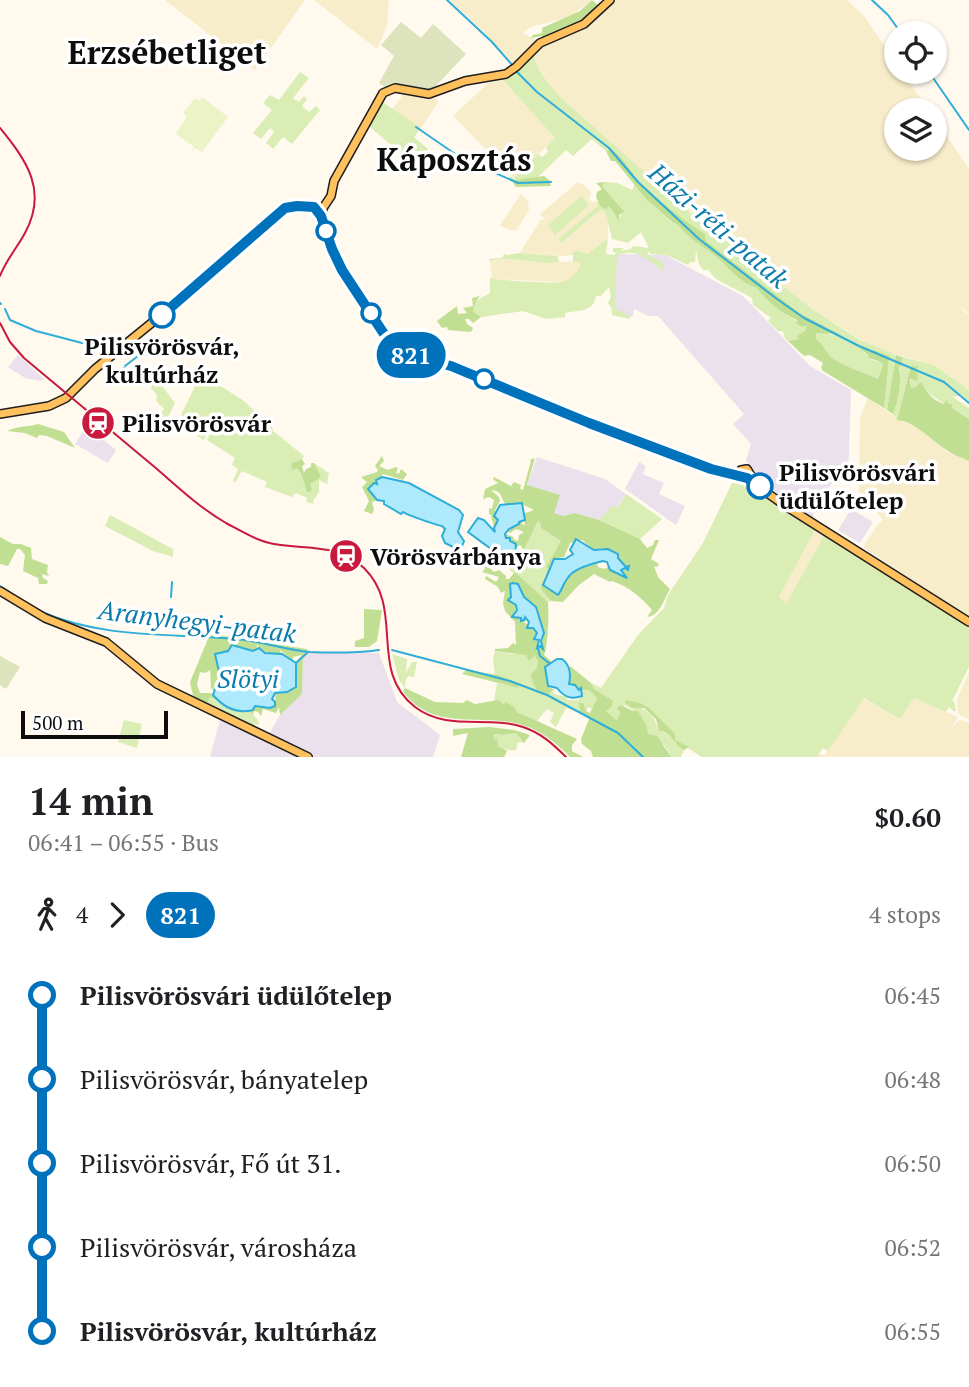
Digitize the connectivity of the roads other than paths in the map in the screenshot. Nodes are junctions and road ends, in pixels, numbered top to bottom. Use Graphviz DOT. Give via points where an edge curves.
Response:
graph roads {
  1 [pos="610,0"];
  2 [pos="320,208"];
  3 [pos="0,414"];
  4 [pos="0,591"];
  5 [pos="969,622"];
  6 [pos="308,757"];
  1 -- 2 [label="main road" via="584,24 540,43 501,76 465,81 429,94 386,91 334,181 330,198"];
  2 -- 3 [label="main road" via="285,208 66,398 49,406"];
  2 -- 5 [label="main road" via="342,270 389,341 411,356 465,371 589,423 744,475"];
  4 -- 6 [label="main road" via="45,618 106,642 167,688"];
}
